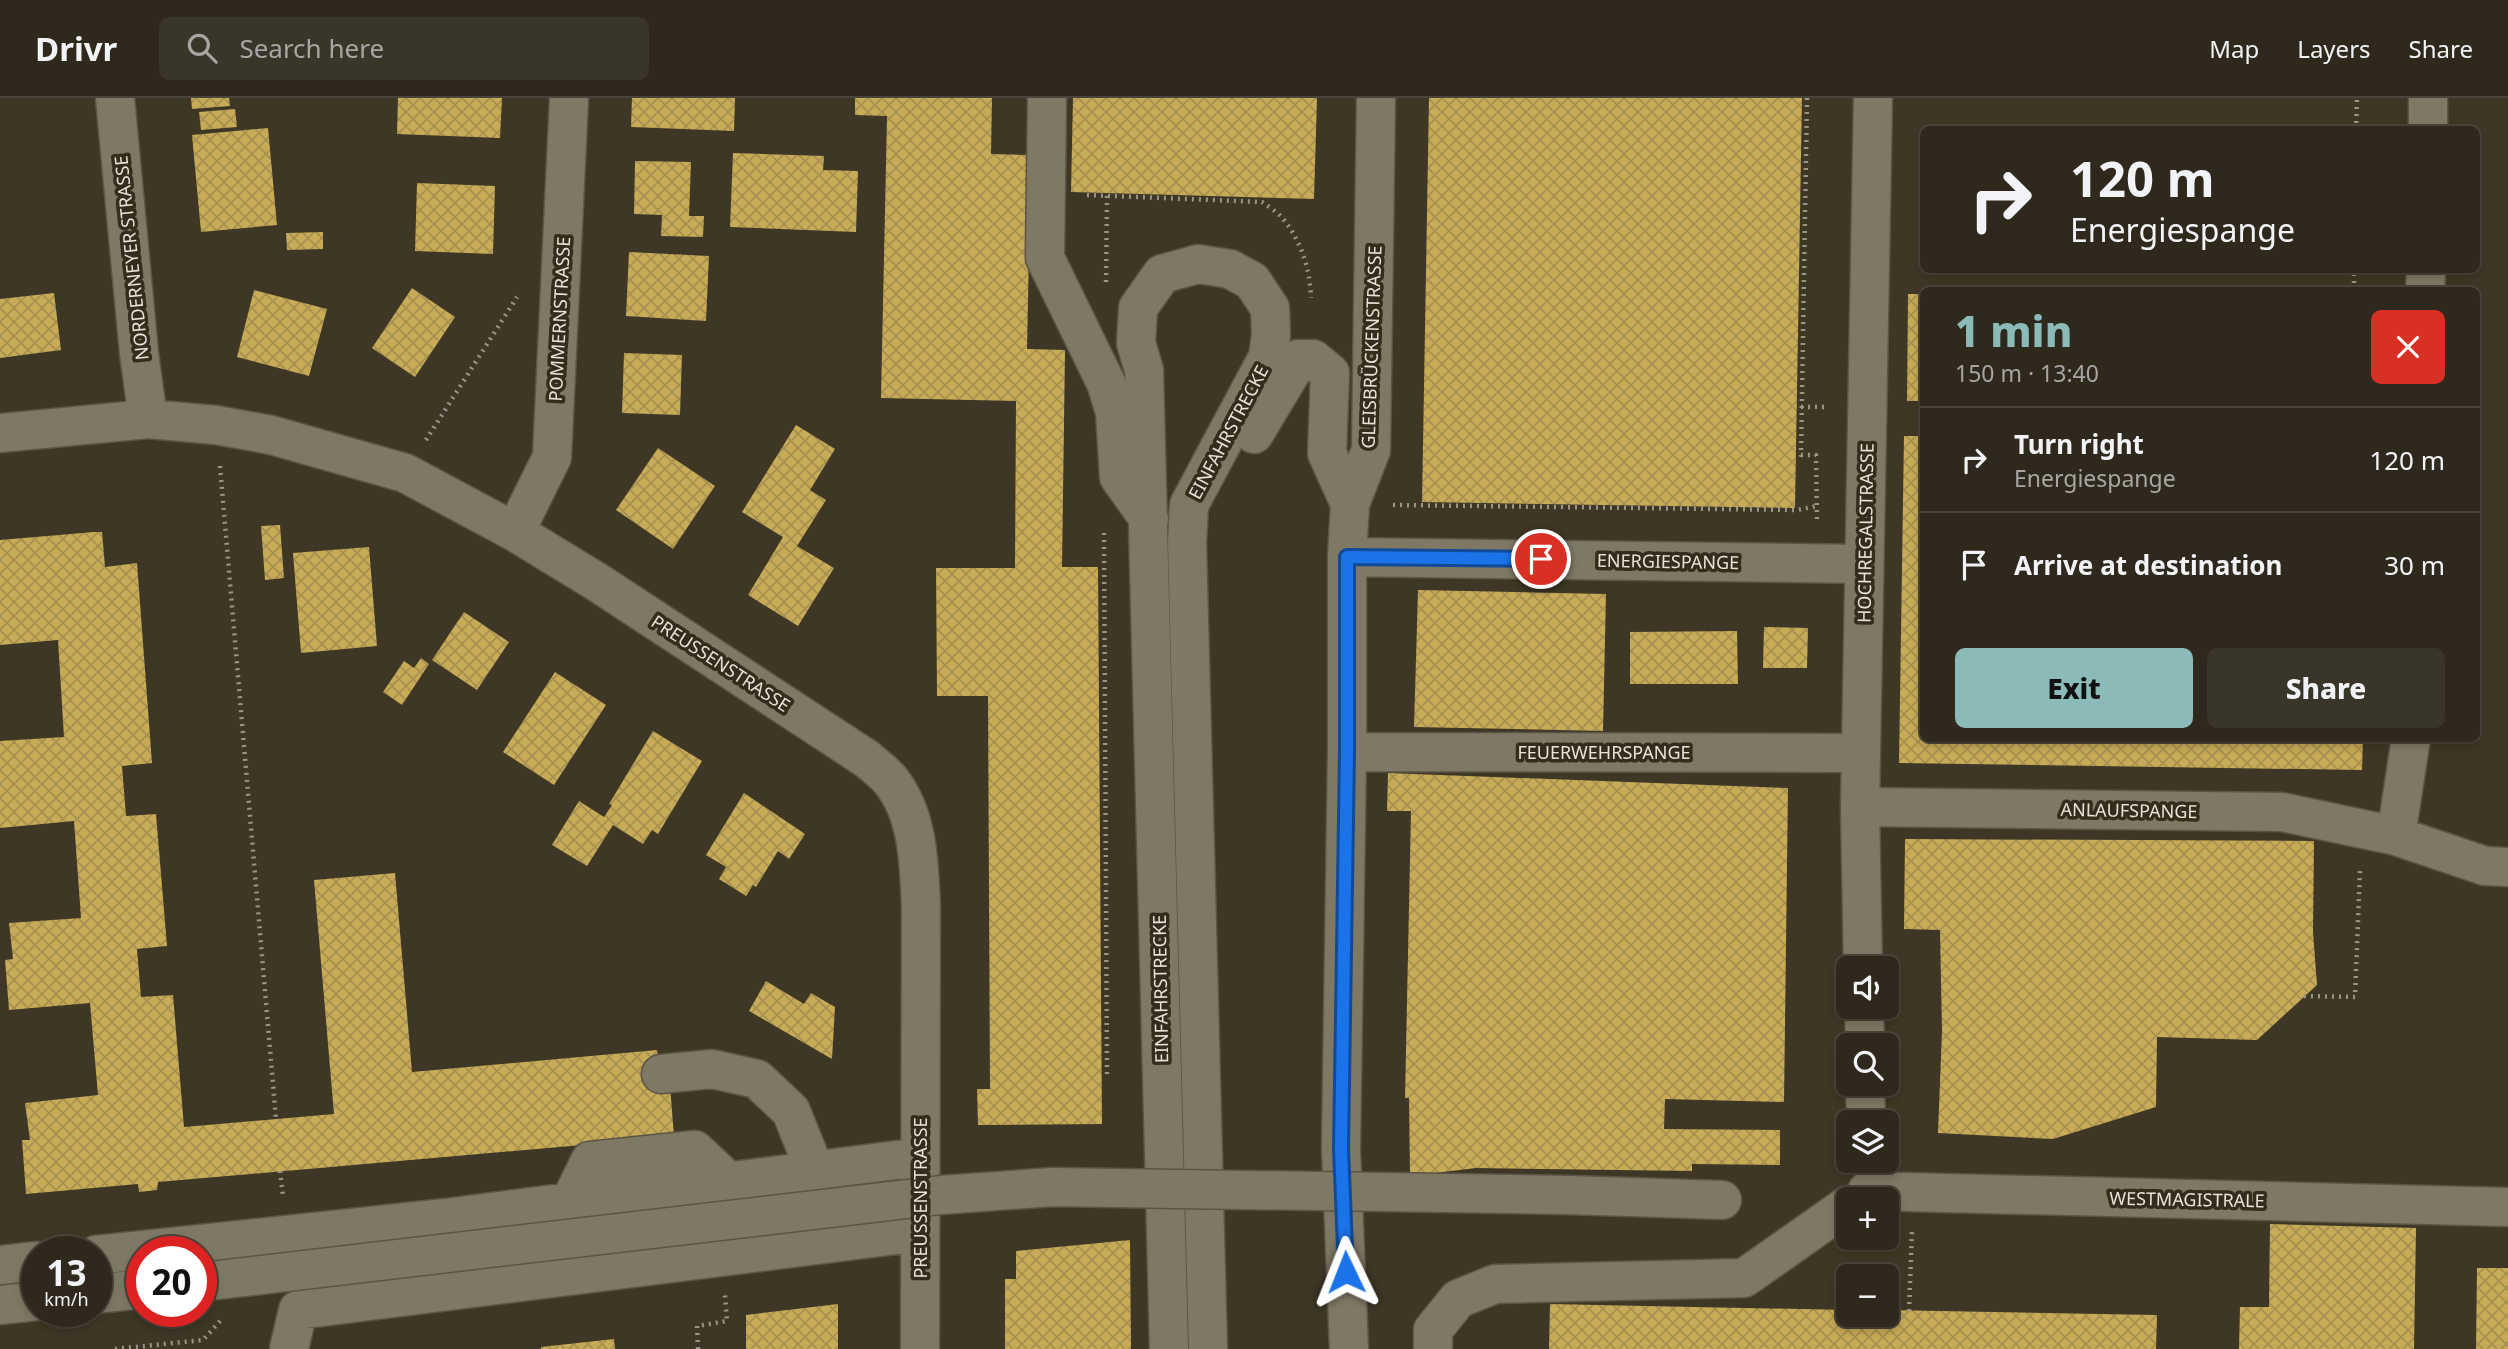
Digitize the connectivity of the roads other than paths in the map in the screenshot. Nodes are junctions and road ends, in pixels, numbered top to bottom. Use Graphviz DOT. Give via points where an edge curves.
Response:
graph roads {
  1 [pos="115,98"];
  2 [pos="569,98"];
  3 [pos="1047,98"];
  4 [pos="1376,98"];
  5 [pos="1873,98"];
  6 [pos="2428,98"];
  7 [pos="2428,126"];
  8 [pos="148,418"];
  9 [pos="0,433"];
  10 [pos="1350,504"];
  11 [pos="1149,519"];
  12 [pos="515,532"];
  13 [pos="1187,543"];
  14 [pos="1347,557"];
  15 [pos="1864,564"];
  16 [pos="2410,742"];
  17 [pos="1347,752"];
  18 [pos="1861,754"];
  19 [pos="1860,807"];
  20 [pos="2379,833"];
  21 [pos="2508,867"];
  22 [pos="1863,956"];
  23 [pos="661,1074"];
  24 [pos="920,1157"];
  25 [pos="815,1171"];
  26 [pos="1899,1190"];
  27 [pos="1722,1200"];
  28 [pos="1836,1207"];
  29 [pos="2508,1208"];
  30 [pos="920,1232"];
  31 [pos="112,1253"];
  32 [pos="21,1263"];
  33 [pos="0,1265"];
  34 [pos="217,1280"];
  35 [pos="21,1303"];
  36 [pos="0,1305"];
  37 [pos="289,1349"];
  38 [pos="920,1349"];
  39 [pos="1169,1349"];
  40 [pos="1208,1349"];
  41 [pos="1349,1349"];
  42 [pos="1433,1349"];
  1 -- 8 [label="street, NORDERNEYER STRASSE"];
  2 -- 12 [label="street, POMMERNSTRASSE" via="552,457"];
  3 -- 11 [label="street" via="1045,258 1106,383 1115,412 1119,477"];
  4 -- 10 [label="street, GLEISBRÜCKENSTRASSE" via="1371,450"];
  5 -- 15 [label="street, HOCHREGALSTRASSE"];
  6 -- 7 [label="street"];
  8 -- 9 [label="street, PREUSSENSTRASSE"];
  8 -- 12 [label="street, PREUSSENSTRASSE" via="271,435 405,473"];
  10 -- 13 [label="street" via="1327,453 1330,373 1313,359 1299,359"];
  10 -- 14 [label="street, GLEISBRÜCKENSTRASSE"];
  11 -- 13 [label="street, EINFAHRSTRECKE" via="1144,370 1136,343 1138,308 1162,274 1198,264 1230,269 1252,281 1270,308 1268,357 1189,505"];
  11 -- 39 [label="street, EINFAHRSTRECKE"];
  12 -- 24 [label="street, PREUSSENSTRASSE" via="867,759 892,782 908,810 918,856"];
  13 -- 40 [label="street, EINFAHRSTRECKE"];
  14 -- 15 [label="street, ENERGIESPANGE"];
  14 -- 17 [label="street, GLEISBRÜCKENSTRASSE"];
  15 -- 18 [label="street, HOCHREGALSTRASSE"];
  16 -- 20 [label="street"];
  17 -- 18 [label="street, FEUERWEHRSPANGE"];
  17 -- 41 [label="street, GLEISBRÜCKENSTRASSE" via="1341,1149"];
  18 -- 19 [label="street, HOCHREGALSTRASSE"];
  19 -- 20 [label="street, ANLAUFSPANGE" via="2283,812"];
  19 -- 22 [label="street, HOCHREGALSTRASSE"];
  20 -- 21 [label="street, ANLAUFSPANGE" via="2485,866"];
  23 -- 25 [label="street" via="712,1069 757,1079 792,1111"];
  24 -- 25 [label="street"];
  24 -- 30 [label="street, PREUSSENSTRASSE"];
  25 -- 31 [label="street" via="444,1218"];
  26 -- 29 [label="street, WESTMAGISTRALE"];
  27 -- 34 [label="street, bridge" via="1053,1187 941,1195"];
  28 -- 42 [label="street" via="1744,1278 1495,1284 1458,1298 1433,1330"];
  30 -- 37 [label="street" via="298,1310"];
  30 -- 38 [label="street, PREUSSENSTRASSE"];
  32 -- 33 [label="street"];
  35 -- 36 [label="street"];
}
